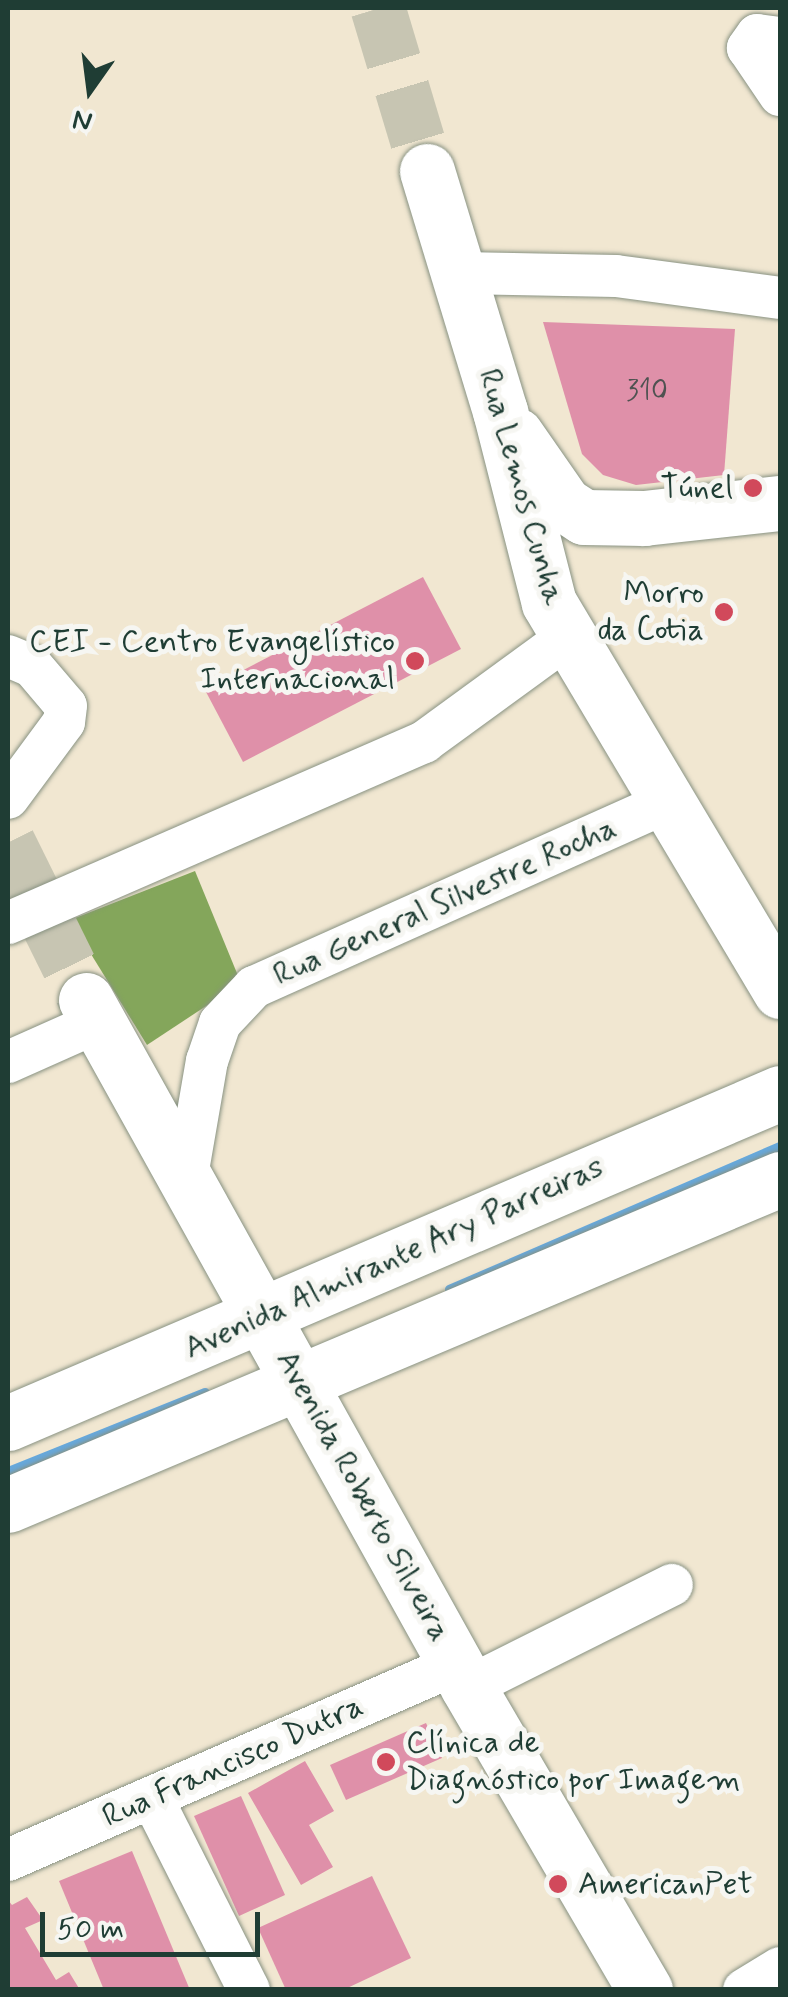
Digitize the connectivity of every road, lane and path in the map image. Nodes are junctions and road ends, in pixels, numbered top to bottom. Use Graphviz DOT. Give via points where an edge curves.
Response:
graph roads {
  1 [pos="780,38"];
  2 [pos="780,95"];
  3 [pos="426,172"];
  4 [pos="460,273"];
  5 [pos="780,298"];
  6 [pos="500,411"];
  7 [pos="780,503"];
  8 [pos="568,637"];
  9 [pos="8,656"];
  10 [pos="8,798"];
  11 [pos="665,803"];
  12 [pos="8,923"];
  13 [pos="780,991"];
  14 [pos="92,1011"];
  15 [pos="18,1057"];
  16 [pos="780,1093"];
  17 [pos="780,1179"];
  18 [pos="186,1182"];
  19 [pos="261,1317"];
  20 [pos="301,1384"];
  21 [pos="8,1423"];
  22 [pos="8,1506"];
  23 [pos="672,1585"];
  24 [pos="463,1676"];
  25 [pos="152,1798"];
  26 [pos="8,1860"];
  27 [pos="780,1968"];
  28 [pos="249,1990"];
  29 [pos="646,1990"];
  30 [pos="744,1990"];
  1 -- 2 [label="street" via="756,35 748,48"];
  3 -- 4 [label="main road, Rua Lemos Cunha"];
  4 -- 5 [label="street" via="616,276"];
  4 -- 6 [label="main road, Rua Lemos Cunha"];
  6 -- 7 [label="main road" via="564,504 584,516 644,518"];
  6 -- 8 [label="main road, Rua Lemos Cunha" via="535,558"];
  8 -- 11 [label="main road, Rua Lemos Cunha"];
  8 -- 12 [label="street" via="424,742"];
  9 -- 10 [label="street" via="32,666 66,706 64,722"];
  11 -- 13 [label="main road, Rua Lemos Cunha"];
  11 -- 18 [label="street, Rua General Silvestre Rocha" via="254,988 220,1022 206,1061"];
  14 -- 15 [label="street"];
  14 -- 18 [label="main road, Avenida Roberto Silveira"];
  16 -- 19 [label="main road, Avenida Almirante Ary Parreiras"];
  17 -- 20 [label="main road"];
  18 -- 19 [label="main road, Avenida Roberto Silveira"];
  19 -- 20 [label="main road, Avenida Roberto Silveira"];
  19 -- 21 [label="main road, Avenida Almirante Ary Parreiras"];
  20 -- 22 [label="main road"];
  20 -- 24 [label="main road, Avenida Roberto Silveira"];
  23 -- 24 [label="street, Rua Francisco Dutra"];
  24 -- 25 [label="street, Rua Francisco Dutra"];
  24 -- 29 [label="main road, Avenida Roberto Silveira"];
  25 -- 26 [label="street, Rua Francisco Dutra"];
  25 -- 28 [label="street"];
  27 -- 30 [label="street"];
}
